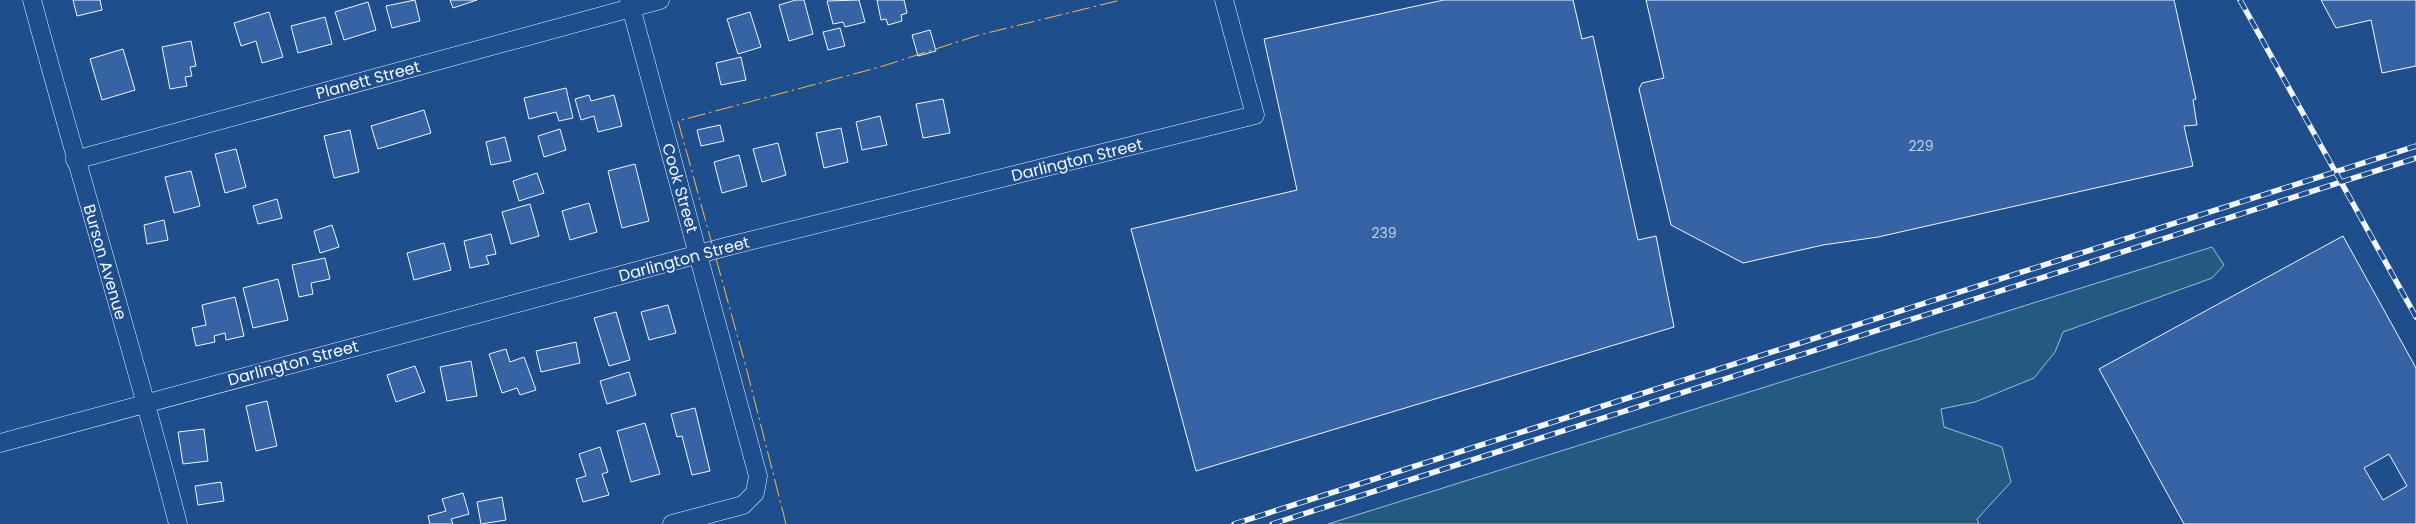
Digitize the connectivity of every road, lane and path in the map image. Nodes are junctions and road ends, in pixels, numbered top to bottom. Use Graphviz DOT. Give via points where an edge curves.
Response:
graph roads {
  1 [pos="32,0"];
  2 [pos="660,0"];
  3 [pos="1224,0"];
  4 [pos="630,4"];
  5 [pos="76,160"];
  6 [pos="700,255"];
  7 [pos="146,402"];
  8 [pos="0,443"];
  9 [pos="178,524"];
  10 [pos="672,524"];
  1 -- 5 [label="street, Burson Avenue"];
  2 -- 4 [label="street, Planett Street"];
  3 -- 6 [label="street, Darlington Street" via="1256,115"];
  4 -- 5 [label="street, Planett Street"];
  4 -- 6 [label="street, Cook Street"];
  5 -- 7 [label="street, Burson Avenue"];
  6 -- 7 [label="street, Darlington Street"];
  6 -- 10 [label="street, Cook Street" via="758,476 755,493 743,506"];
  7 -- 8 [label="street, Darlington Street"];
  7 -- 9 [label="street, Burson Avenue"];
}
